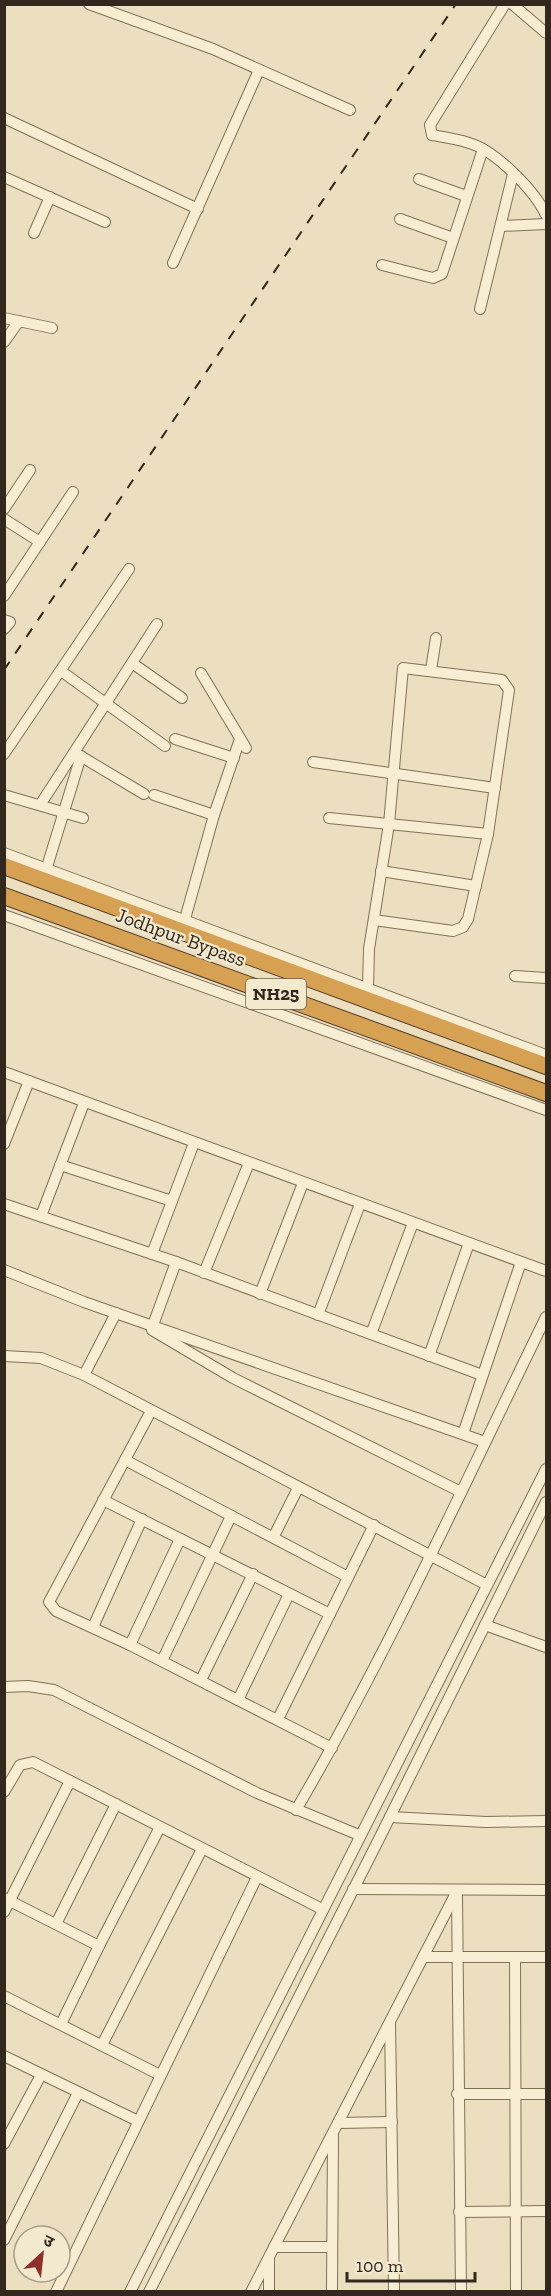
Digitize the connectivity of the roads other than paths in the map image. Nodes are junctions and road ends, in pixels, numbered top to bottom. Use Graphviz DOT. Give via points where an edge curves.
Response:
graph roads {
  1 [pos="89,4"];
  2 [pos="504,4"];
  3 [pos="512,4"];
  4 [pos="546,33"];
  5 [pos="258,70"];
  6 [pos="350,110"];
  7 [pos="4,118"];
  8 [pos="483,149"];
  9 [pos="513,174"];
  10 [pos="419,179"];
  11 [pos="6,181"];
  12 [pos="466,196"];
  13 [pos="50,197"];
  14 [pos="198,208"];
  15 [pos="546,215"];
  16 [pos="400,219"];
  17 [pos="105,222"];
  18 [pos="546,224"];
  19 [pos="501,226"];
  20 [pos="34,233"];
  21 [pos="453,238"];
  22 [pos="172,263"];
  23 [pos="382,265"];
  24 [pos="480,309"];
  25 [pos="4,318"];
  26 [pos="19,321"];
  27 [pos="52,328"];
  28 [pos="4,342"];
  29 [pos="30,470"];
  30 [pos="73,492"];
  31 [pos="4,509"];
  32 [pos="4,519"];
  33 [pos="40,542"];
  34 [pos="129,569"];
  35 [pos="4,596"];
  36 [pos="4,620"];
  37 [pos="157,624"];
  38 [pos="4,629"];
  39 [pos="436,638"];
  40 [pos="132,663"];
  41 [pos="61,670"];
  42 [pos="431,670"];
  43 [pos="201,673"];
  44 [pos="182,698"];
  45 [pos="106,703"];
  46 [pos="4,754"];
  47 [pos="77,754"];
  48 [pos="234,758"];
  49 [pos="313,762"];
  50 [pos="393,773"];
  51 [pos="495,788"];
  52 [pos="4,795"];
  53 [pos="40,805"];
  54 [pos="63,812"];
  55 [pos="214,815"];
  56 [pos="83,818"];
  57 [pos="329,818"];
  58 [pos="389,824"];
  59 [pos="488,834"];
  60 [pos="4,853"];
  61 [pos="4,866"];
  62 [pos="46,870"];
  63 [pos="381,871"];
  64 [pos="476,886"];
  65 [pos="4,896"];
  66 [pos="4,915"];
  67 [pos="185,919"];
  68 [pos="374,920"];
  69 [pos="515,976"];
  70 [pos="546,978"];
  71 [pos="368,988"];
  72 [pos="546,1054"];
  73 [pos="546,1066"];
  74 [pos="4,1072"];
  75 [pos="29,1081"];
  76 [pos="546,1093"];
  77 [pos="84,1103"];
  78 [pos="546,1110"];
  79 [pos="194,1143"];
  80 [pos="4,1144"];
  81 [pos="249,1164"];
  82 [pos="60,1165"];
  83 [pos="303,1183"];
  84 [pos="172,1202"];
  85 [pos="4,1204"];
  86 [pos="360,1204"];
  87 [pos="40,1216"];
  88 [pos="413,1223"];
  89 [pos="469,1243"];
  90 [pos="152,1254"];
  91 [pos="176,1262"];
  92 [pos="521,1262"];
  93 [pos="4,1270"];
  94 [pos="546,1271"];
  95 [pos="204,1273"];
  96 [pos="260,1294"];
  97 [pos="116,1313"];
  98 [pos="318,1315"];
  99 [pos="546,1317"];
  100 [pos="134,1319"];
  101 [pos="153,1325"];
  102 [pos="371,1334"];
  103 [pos="4,1356"];
  104 [pos="429,1356"];
  105 [pos="482,1375"];
  106 [pos="84,1376"];
  107 [pos="151,1411"];
  108 [pos="463,1434"];
  109 [pos="485,1442"];
  110 [pos="125,1460"];
  111 [pos="546,1469"];
  112 [pos="297,1488"];
  113 [pos="461,1492"];
  114 [pos="103,1500"];
  115 [pos="546,1502"];
  116 [pos="231,1516"];
  117 [pos="142,1519"];
  118 [pos="374,1525"];
  119 [pos="274,1536"];
  120 [pos="180,1539"];
  121 [pos="214,1555"];
  122 [pos="430,1557"];
  123 [pos="253,1574"];
  124 [pos="348,1577"];
  125 [pos="487,1585"];
  126 [pos="290,1593"];
  127 [pos="330,1614"];
  128 [pos="484,1625"];
  129 [pos="93,1627"];
  130 [pos="130,1645"];
  131 [pos="546,1647"];
  132 [pos="162,1661"];
  133 [pos="201,1680"];
  134 [pos="4,1687"];
  135 [pos="238,1700"];
  136 [pos="278,1719"];
  137 [pos="332,1748"];
  138 [pos="70,1781"];
  139 [pos="5,1789"];
  140 [pos="116,1804"];
  141 [pos="296,1810"];
  142 [pos="390,1817"];
  143 [pos="546,1821"];
  144 [pos="160,1827"];
  145 [pos="359,1835"];
  146 [pos="202,1849"];
  147 [pos="257,1877"];
  148 [pos="353,1889"];
  149 [pos="546,1890"];
  150 [pos="457,1891"];
  151 [pos="7,1899"];
  152 [pos="322,1910"];
  153 [pos="4,1912"];
  154 [pos="56,1924"];
  155 [pos="99,1946"];
  156 [pos="423,1957"];
  157 [pos="457,1957"];
  158 [pos="515,1957"];
  159 [pos="546,1957"];
  160 [pos="4,1995"];
  161 [pos="390,2020"];
  162 [pos="61,2024"];
  163 [pos="102,2045"];
  164 [pos="4,2056"];
  165 [pos="41,2075"];
  166 [pos="160,2075"];
  167 [pos="78,2093"];
  168 [pos="457,2094"];
  169 [pos="514,2094"];
  170 [pos="546,2094"];
  171 [pos="138,2121"];
  172 [pos="392,2122"];
  173 [pos="335,2128"];
  174 [pos="4,2144"];
  175 [pos="546,2211"];
  176 [pos="459,2212"];
  177 [pos="515,2212"];
  178 [pos="4,2240"];
  179 [pos="332,2247"];
  180 [pos="271,2252"];
  181 [pos="56,2292"];
  182 [pos="130,2292"];
  183 [pos="149,2292"];
  184 [pos="251,2292"];
  185 [pos="269,2292"];
  186 [pos="332,2292"];
  187 [pos="394,2292"];
  188 [pos="460,2292"];
  189 [pos="516,2292"];
  1 -- 5 [label="street" via="188,39"];
  2 -- 8 [label="street" via="430,125 432,135"];
  3 -- 4 [label="street"];
  5 -- 6 [label="street"];
  5 -- 14 [label="street"];
  7 -- 14 [label="street"];
  8 -- 9 [label="street"];
  8 -- 12 [label="street"];
  9 -- 15 [label="street" via="541,203"];
  9 -- 19 [label="street"];
  10 -- 12 [label="street"];
  11 -- 13 [label="street"];
  12 -- 21 [label="street"];
  13 -- 17 [label="street"];
  13 -- 20 [label="street"];
  14 -- 22 [label="street"];
  16 -- 21 [label="street"];
  18 -- 19 [label="street"];
  19 -- 24 [label="street"];
  21 -- 23 [label="street" via="438,278"];
  25 -- 26 [label="street"];
  26 -- 27 [label="street"];
  26 -- 28 [label="street"];
  29 -- 31 [label="street"];
  30 -- 33 [label="street"];
  32 -- 33 [label="street"];
  33 -- 35 [label="street"];
  34 -- 41 [label="street"];
  36 -- 38 [label="street" via="10,622"];
  37 -- 40 [label="street"];
  39 -- 42 [label="street"];
  40 -- 44 [label="street"];
  40 -- 45 [label="street"];
  41 -- 45 [label="street"];
  41 -- 46 [label="street"];
  42 -- 50 [label="street" via="403,668"];
  42 -- 51 [label="street" via="496,678 506,684 509,690"];
  43 -- 48 [label="street" via="243,744"];
  45 -- 47 [label="street"];
  45 -- 48 [label="street" via="170,742"];
  47 -- 53 [label="street"];
  47 -- 54 [label="street"];
  47 -- 55 [label="street" via="149,794"];
  48 -- 55 [label="street"];
  49 -- 50 [label="street"];
  50 -- 51 [label="street"];
  50 -- 58 [label="street"];
  51 -- 59 [label="street"];
  52 -- 53 [label="street"];
  53 -- 54 [label="street"];
  54 -- 56 [label="street"];
  54 -- 62 [label="street"];
  55 -- 67 [label="street"];
  57 -- 58 [label="street"];
  58 -- 59 [label="street"];
  58 -- 63 [label="street"];
  59 -- 64 [label="street"];
  60 -- 62 [label="street"];
  61 -- 73 [label="highway"];
  62 -- 67 [label="street"];
  63 -- 64 [label="street"];
  63 -- 68 [label="street"];
  64 -- 68 [label="street" via="468,920 458,931"];
  65 -- 76 [label="highway, Jodhpur Bypass / NH25"];
  66 -- 78 [label="street"];
  67 -- 71 [label="street"];
  68 -- 71 [label="street"];
  69 -- 70 [label="street"];
  71 -- 72 [label="street"];
  74 -- 75 [label="street"];
  75 -- 77 [label="street"];
  75 -- 80 [label="street"];
  77 -- 79 [label="street"];
  77 -- 82 [label="street"];
  79 -- 81 [label="street"];
  79 -- 84 [label="street"];
  81 -- 83 [label="street"];
  81 -- 95 [label="street"];
  82 -- 84 [label="street"];
  82 -- 87 [label="street"];
  83 -- 86 [label="street"];
  83 -- 96 [label="street"];
  84 -- 90 [label="street"];
  85 -- 87 [label="street"];
  86 -- 88 [label="street"];
  86 -- 98 [label="street"];
  87 -- 90 [label="street"];
  88 -- 89 [label="street"];
  88 -- 102 [label="street"];
  89 -- 92 [label="street"];
  89 -- 104 [label="street"];
  90 -- 91 [label="street"];
  91 -- 95 [label="street"];
  91 -- 101 [label="street"];
  92 -- 94 [label="street"];
  92 -- 105 [label="street"];
  93 -- 97 [label="street"];
  95 -- 96 [label="street"];
  96 -- 98 [label="street"];
  97 -- 100 [label="street"];
  97 -- 106 [label="street"];
  98 -- 102 [label="street"];
  99 -- 109 [label="street"];
  100 -- 101 [label="street"];
  100 -- 113 [label="street" via="233,1378"];
  101 -- 108 [label="street"];
  102 -- 104 [label="street"];
  103 -- 106 [label="street" via="41,1358"];
  104 -- 105 [label="street"];
  105 -- 108 [label="street"];
  106 -- 107 [label="street"];
  107 -- 110 [label="street"];
  107 -- 112 [label="street"];
  108 -- 109 [label="street"];
  109 -- 113 [label="street"];
  110 -- 114 [label="street"];
  110 -- 116 [label="street"];
  111 -- 125 [label="street"];
  112 -- 118 [label="street"];
  112 -- 119 [label="street"];
  113 -- 122 [label="street"];
  114 -- 117 [label="street"];
  114 -- 129 [label="street" via="49,1602 56,1611"];
  115 -- 128 [label="street"];
  116 -- 119 [label="street"];
  116 -- 121 [label="street"];
  117 -- 120 [label="street"];
  117 -- 129 [label="street"];
  118 -- 122 [label="street"];
  118 -- 124 [label="street"];
  119 -- 124 [label="street"];
  120 -- 121 [label="street"];
  120 -- 130 [label="street"];
  121 -- 123 [label="street"];
  121 -- 132 [label="street"];
  122 -- 125 [label="street"];
  122 -- 137 [label="street"];
  123 -- 126 [label="street"];
  123 -- 133 [label="street"];
  124 -- 127 [label="street"];
  125 -- 145 [label="street"];
  126 -- 127 [label="street"];
  126 -- 135 [label="street"];
  127 -- 136 [label="street"];
  128 -- 131 [label="street"];
  128 -- 142 [label="street"];
  129 -- 130 [label="street"];
  130 -- 132 [label="street"];
  132 -- 133 [label="street"];
  133 -- 135 [label="street"];
  134 -- 141 [label="street" via="54,1690"];
  135 -- 136 [label="street"];
  136 -- 137 [label="street"];
  137 -- 141 [label="street"];
  138 -- 139 [label="street" via="33,1762 25,1762"];
  138 -- 140 [label="street"];
  138 -- 151 [label="street"];
  140 -- 144 [label="street"];
  140 -- 154 [label="street"];
  141 -- 145 [label="street"];
  142 -- 143 [label="street"];
  142 -- 148 [label="street"];
  144 -- 146 [label="street"];
  144 -- 155 [label="street"];
  145 -- 152 [label="street"];
  146 -- 147 [label="street"];
  146 -- 163 [label="street"];
  147 -- 152 [label="street"];
  147 -- 166 [label="street"];
  148 -- 150 [label="street"];
  148 -- 183 [label="street"];
  149 -- 150 [label="street"];
  150 -- 156 [label="street"];
  150 -- 157 [label="street"];
  151 -- 153 [label="street"];
  151 -- 154 [label="street"];
  152 -- 182 [label="street"];
  154 -- 155 [label="street"];
  155 -- 162 [label="street"];
  156 -- 157 [label="street"];
  156 -- 161 [label="street"];
  157 -- 158 [label="street"];
  157 -- 168 [label="street"];
  158 -- 159 [label="street"];
  158 -- 169 [label="street"];
  160 -- 162 [label="street"];
  161 -- 172 [label="street"];
  161 -- 173 [label="street"];
  162 -- 163 [label="street"];
  163 -- 166 [label="street"];
  164 -- 165 [label="street"];
  165 -- 167 [label="street"];
  165 -- 174 [label="street"];
  166 -- 171 [label="street"];
  167 -- 171 [label="street"];
  167 -- 178 [label="street"];
  168 -- 169 [label="street"];
  168 -- 176 [label="street"];
  169 -- 170 [label="street"];
  169 -- 177 [label="street"];
  171 -- 181 [label="street"];
  172 -- 173 [label="street"];
  172 -- 187 [label="street"];
  173 -- 179 [label="street"];
  173 -- 180 [label="street"];
  175 -- 177 [label="street"];
  176 -- 177 [label="street"];
  176 -- 188 [label="street"];
  177 -- 189 [label="street"];
  179 -- 180 [label="street"];
  179 -- 186 [label="street"];
  180 -- 184 [label="street"];
  180 -- 185 [label="street"];
}
